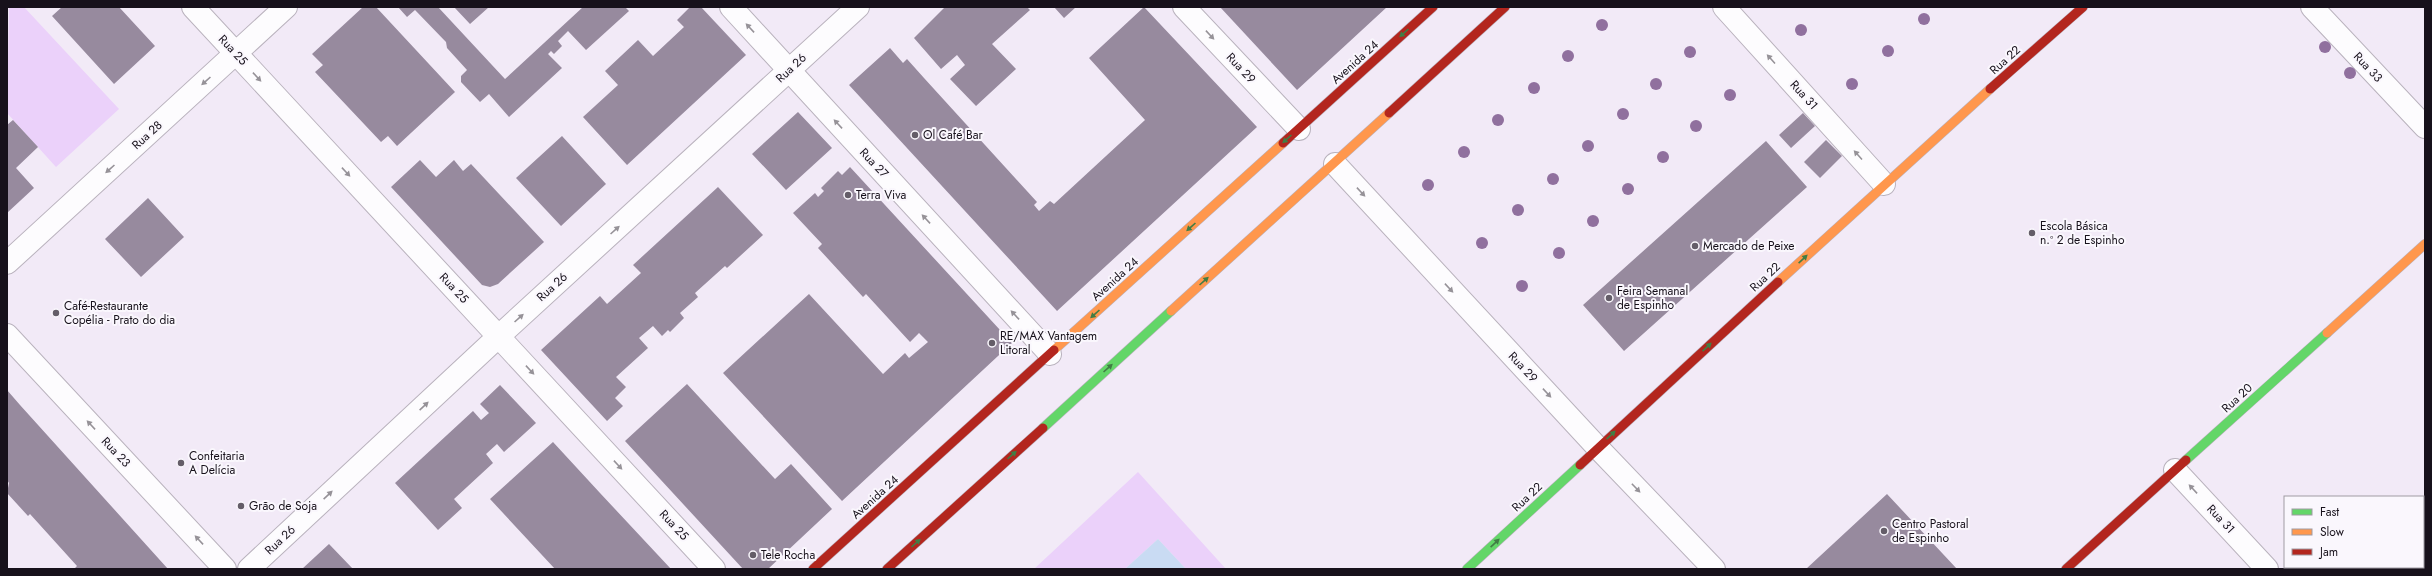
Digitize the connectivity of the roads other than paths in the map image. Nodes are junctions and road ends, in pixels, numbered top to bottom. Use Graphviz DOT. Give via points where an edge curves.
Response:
graph roads {
  1 [pos="193,7"];
  2 [pos="286,7"];
  3 [pos="731,7"];
  4 [pos="858,7"];
  5 [pos="1184,7"];
  6 [pos="1433,7"];
  7 [pos="1505,7"];
  8 [pos="1724,7"];
  9 [pos="2082,7"];
  10 [pos="2312,7"];
  11 [pos="236,53"];
  12 [pos="789,70"];
  13 [pos="2425,127"];
  14 [pos="1298,129"];
  15 [pos="1334,164"];
  16 [pos="1884,184"];
  17 [pos="2425,244"];
  18 [pos="7,263"];
  19 [pos="7,335"];
  20 [pos="499,336"];
  21 [pos="1050,354"];
  22 [pos="1598,448"];
  23 [pos="2175,470"];
  24 [pos="225,569"];
  25 [pos="249,569"];
  26 [pos="714,569"];
  27 [pos="813,569"];
  28 [pos="887,569"];
  29 [pos="1467,569"];
  30 [pos="1714,569"];
  31 [pos="2066,569"];
  32 [pos="2267,569"];
  1 -- 11 [label="street, Rua 25"];
  2 -- 11 [label="street, Rua 28"];
  12 -- 3 [label="street, Rua 27, one-way"];
  4 -- 12 [label="street, Rua 26"];
  5 -- 14 [label="street, Rua 29, one-way"];
  6 -- 14 [label="main road, Avenida 24, one-way"];
  7 -- 15 [label="main road"];
  16 -- 8 [label="street, Rua 31, one-way"];
  9 -- 16 [label="main road, Rua 22"];
  10 -- 13 [label="street, Rua 33"];
  11 -- 18 [label="street, Rua 28, one-way"];
  11 -- 20 [label="street, Rua 25, one-way"];
  20 -- 12 [label="street, Rua 26, one-way"];
  21 -- 12 [label="street, Rua 27, one-way"];
  14 -- 21 [label="main road, Avenida 24, one-way"];
  15 -- 22 [label="street, Rua 29, one-way"];
  28 -- 15 [label="main road, one-way"];
  22 -- 16 [label="main road, Rua 22, one-way"];
  17 -- 23 [label="main road, Rua 20"];
  24 -- 19 [label="street, Rua 23, one-way"];
  25 -- 20 [label="street, Rua 26, one-way"];
  20 -- 26 [label="street, Rua 25, one-way"];
  21 -- 27 [label="main road, Avenida 24"];
  29 -- 22 [label="main road, Rua 22, one-way"];
  22 -- 30 [label="street, Rua 29, one-way"];
  23 -- 31 [label="main road, Rua 20"];
  32 -- 23 [label="street, Rua 31, one-way"];
}
